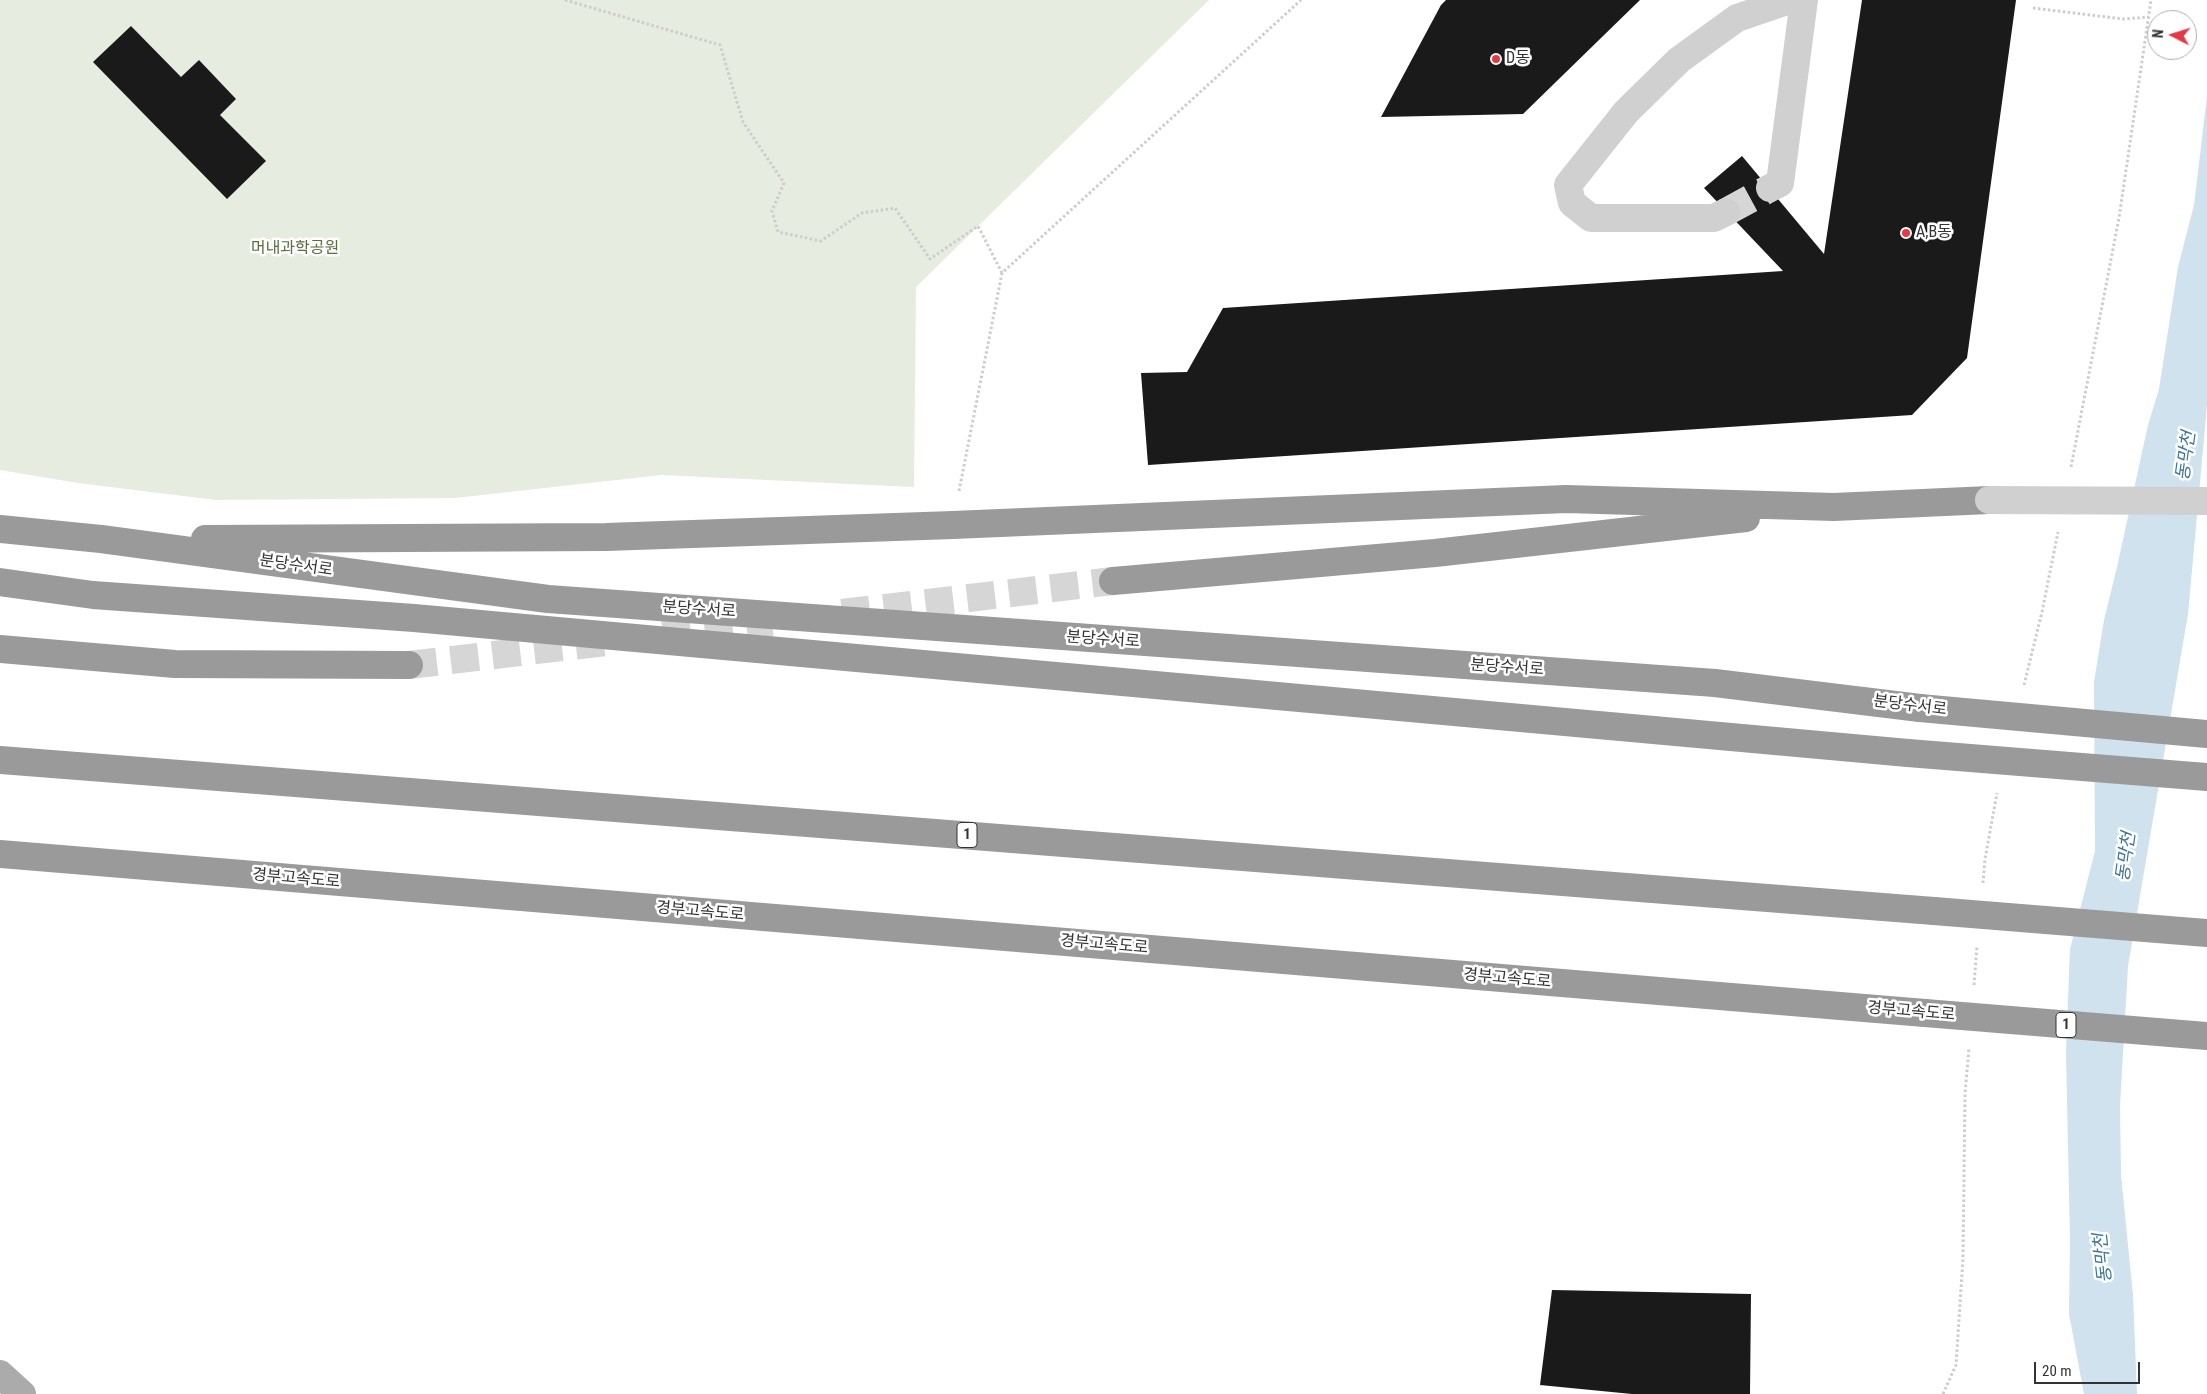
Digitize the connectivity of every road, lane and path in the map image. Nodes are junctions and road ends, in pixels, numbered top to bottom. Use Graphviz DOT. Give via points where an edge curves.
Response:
graph roads {
  1 [pos="565,0"];
  2 [pos="1301,0"];
  3 [pos="1790,0"];
  4 [pos="1804,0"];
  5 [pos="2033,8"];
  6 [pos="2147,17"];
  7 [pos="1770,188"];
  8 [pos="1726,212"];
  9 [pos="1002,273"];
  10 [pos="1989,500"];
  11 [pos="2207,501"];
  12 [pos="1834,507"];
  13 [pos="953,525"];
  14 [pos="0,529"];
  15 [pos="101,540"];
  16 [pos="1113,581"];
  17 [pos="0,582"];
  18 [pos="0,649"];
  19 [pos="408,665"];
  20 [pos="2207,734"];
  21 [pos="0,760"];
  22 [pos="2207,778"];
  23 [pos="0,854"];
  24 [pos="2207,933"];
  25 [pos="2207,1036"];
  26 [pos="0,1374"];
  27 [pos="22,1394"];
  1 -- 9 [label="path" via="720,45 743,122 784,183 772,211 778,232 821,241 862,213 895,208 930,258 978,226"];
  2 -- 9 [label="path"];
  3 -- 8 [label="street" via="1737,18 1679,60 1626,112 1568,185 1572,203 1591,218 1714,218"];
  4 -- 7 [label="street" via="1780,183"];
  5 -- 6 [label="path" via="2123,19"];
  9 -- 13 [label="path"];
  10 -- 11 [label="street, bridge"];
  10 -- 12 [label="highway"];
  12 -- 13 [label="highway" via="1566,499"];
  12 -- 16 [label="highway" via="1593,537"];
  13 -- 15 [label="highway" via="606,537"];
  14 -- 15 [label="highway, 분당수서로"];
  15 -- 20 [label="highway, 분당수서로, bridge" via="548,599 1715,683 1920,708"];
  17 -- 22 [label="highway, 분당수서로, bridge" via="93,595 414,618"];
  18 -- 19 [label="highway" via="175,664"];
  21 -- 24 [label="highway, 1, bridge"];
  23 -- 25 [label="highway, 경부고속도로 / 1, bridge"];
  26 -- 27 [label="main road"];
}
